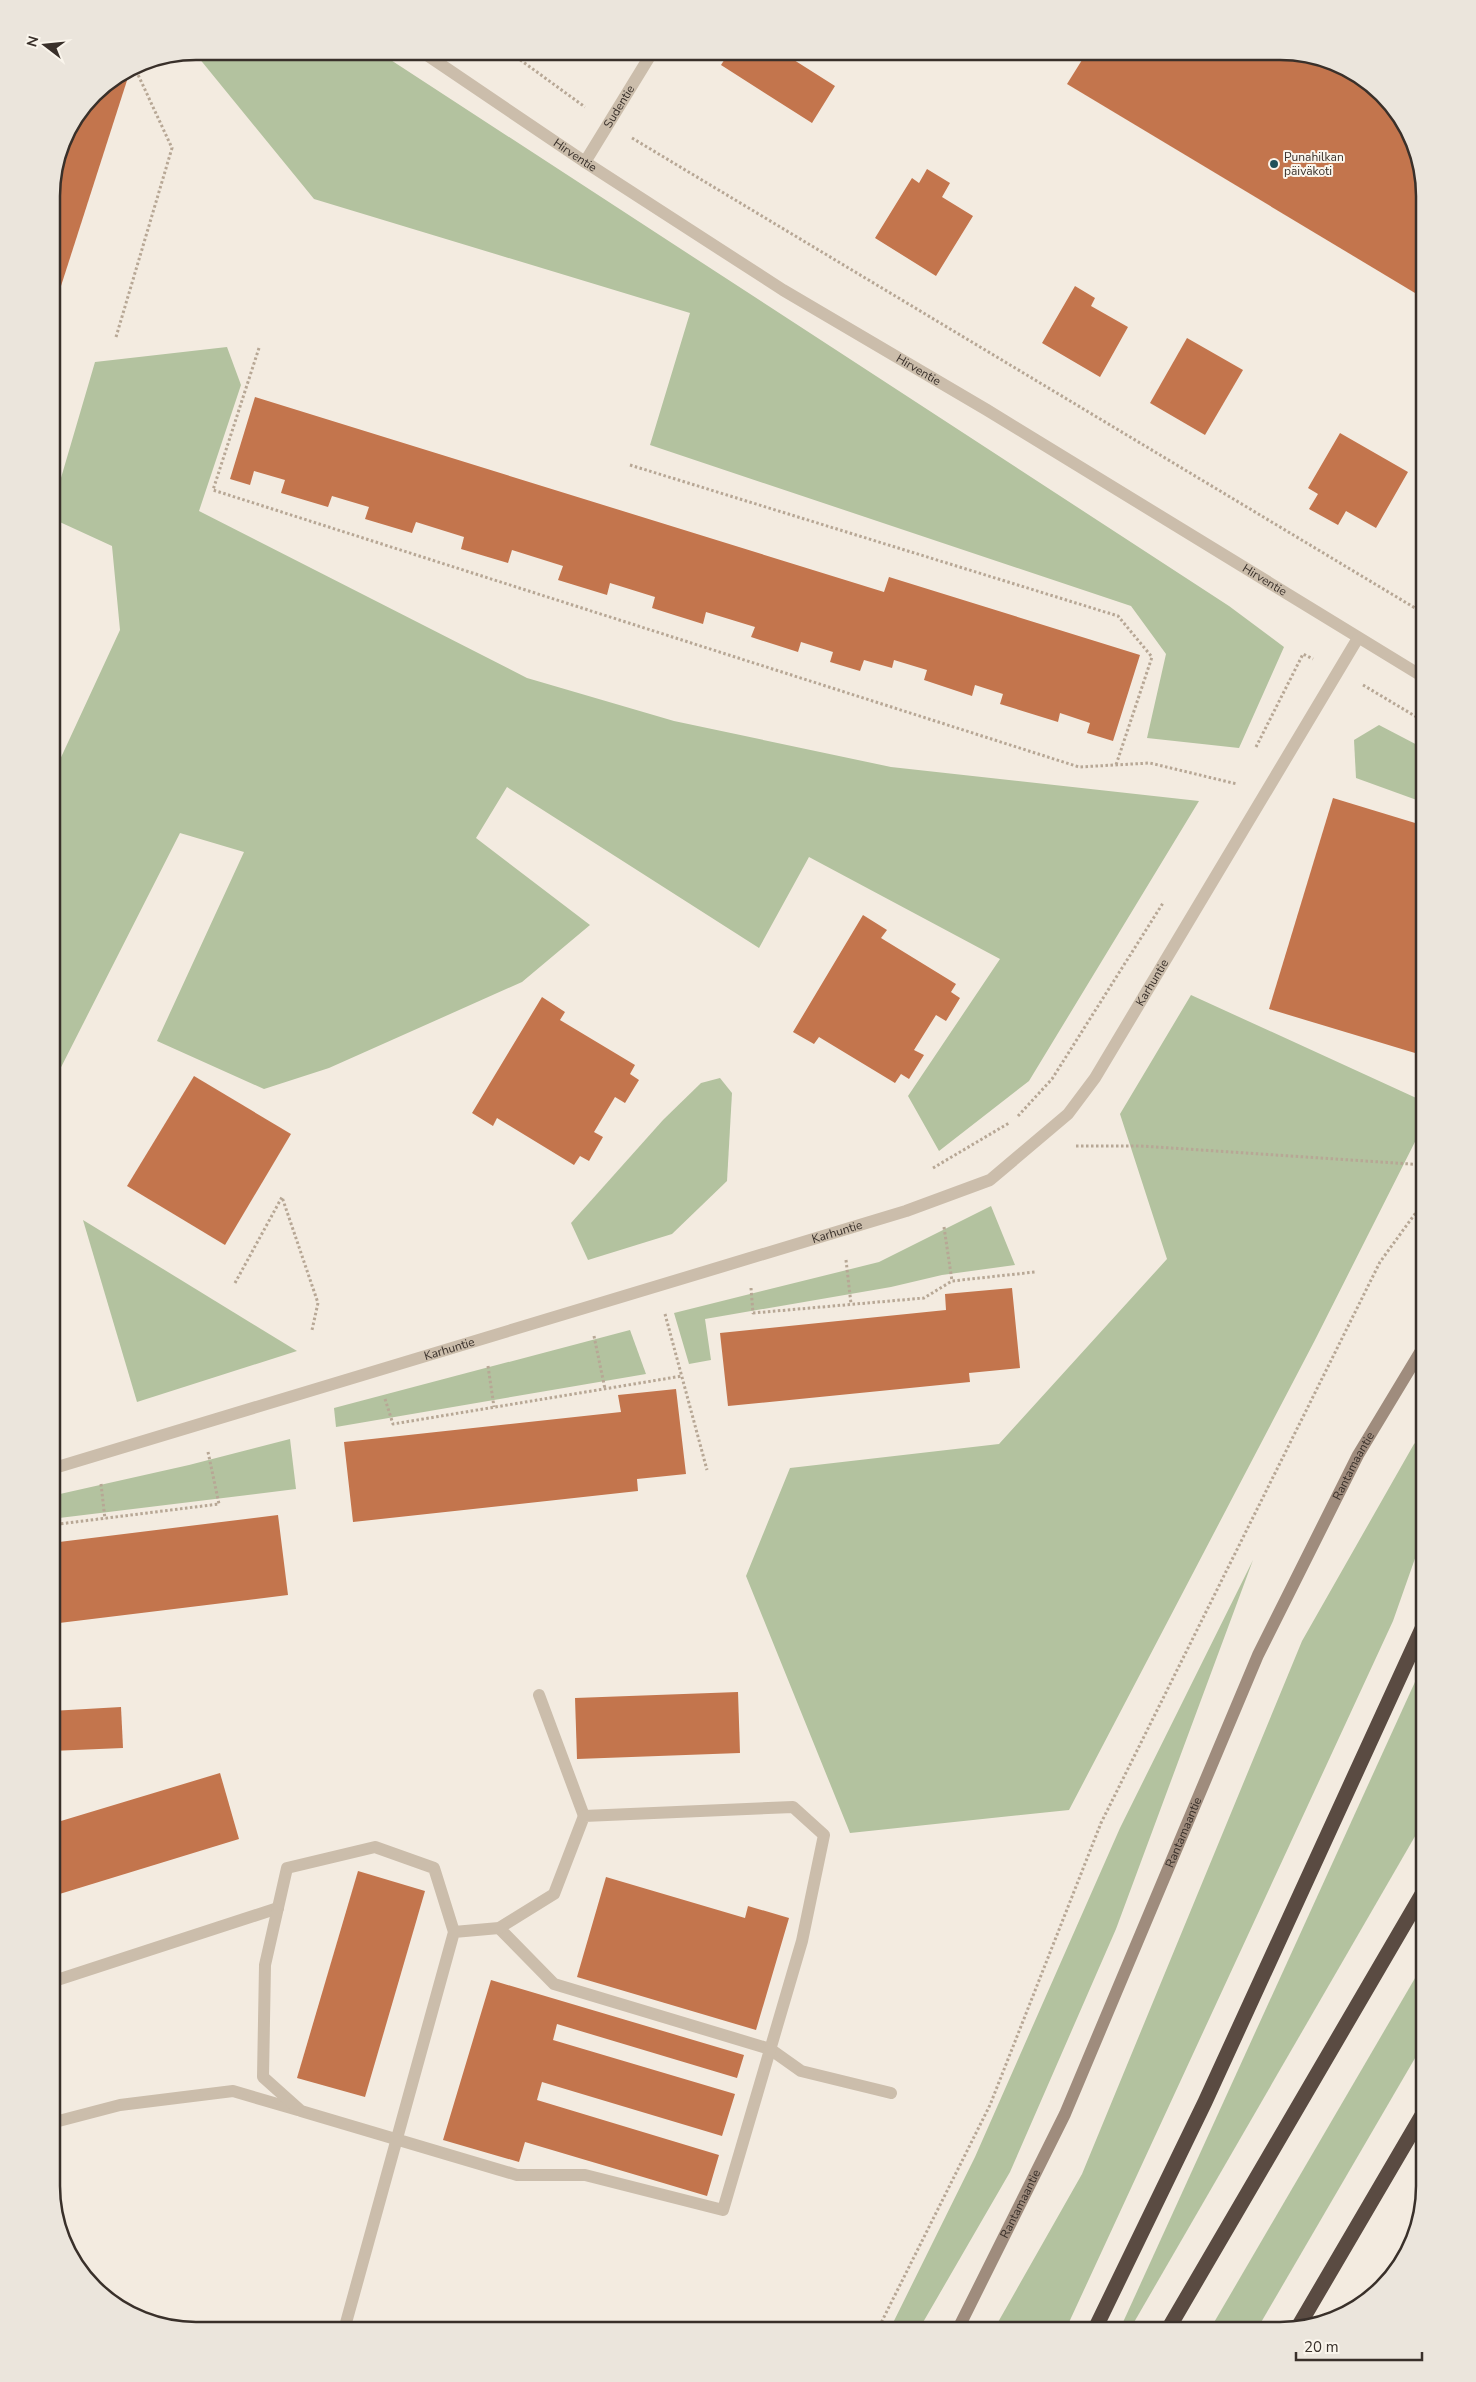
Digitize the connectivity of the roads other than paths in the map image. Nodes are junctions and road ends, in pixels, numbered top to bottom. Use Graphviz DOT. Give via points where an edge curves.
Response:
graph roads {
  1 [pos="434,60"];
  2 [pos="647,60"];
  3 [pos="585,162"];
  4 [pos="1358,638"];
  5 [pos="1416,673"];
  6 [pos="1416,1359"];
  7 [pos="60,1466"];
  8 [pos="1416,1642"];
  9 [pos="539,1695"];
  10 [pos="584,1816"];
  11 [pos="1416,1904"];
  12 [pos="278,1908"];
  13 [pos="499,1928"];
  14 [pos="454,1932"];
  15 [pos="60,1979"];
  16 [pos="770,2049"];
  17 [pos="891,2093"];
  18 [pos="301,2111"];
  19 [pos="60,2121"];
  20 [pos="1416,2125"];
  21 [pos="397,2138"];
  22 [pos="1302,2320"];
  23 [pos="346,2322"];
  24 [pos="961,2322"];
  25 [pos="1098,2322"];
  26 [pos="1172,2322"];
  1 -- 3 [label="street, Hirventie"];
  2 -- 3 [label="street, Sudentie"];
  3 -- 4 [label="street, Hirventie" via="782,290 987,410"];
  4 -- 5 [label="street, Hirventie"];
  4 -- 7 [label="street, Karhuntie" via="1095,1078 1068,1114 990,1180 749,1259"];
  6 -- 24 [label="main road, Rantamaantie" via="1358,1455 1258,1654 1065,2114"];
  8 -- 25 [label="highway" via="1205,2102"];
  9 -- 10 [label="street"];
  10 -- 13 [label="street" via="554,1894"];
  10 -- 16 [label="street" via="792,1807 824,1835 802,1941"];
  11 -- 26 [label="highway"];
  12 -- 14 [label="street" via="288,1868 375,1847 434,1868"];
  12 -- 15 [label="street"];
  12 -- 18 [label="street" via="265,1965 263,2076"];
  13 -- 14 [label="street"];
  13 -- 16 [label="street" via="554,1984"];
  14 -- 21 [label="street"];
  16 -- 17 [label="street" via="801,2071"];
  16 -- 21 [label="street" via="723,2210 585,2175 517,2175"];
  18 -- 19 [label="street" via="233,2091 120,2105"];
  18 -- 21 [label="street"];
  20 -- 22 [label="highway"];
  21 -- 23 [label="street"];
}
